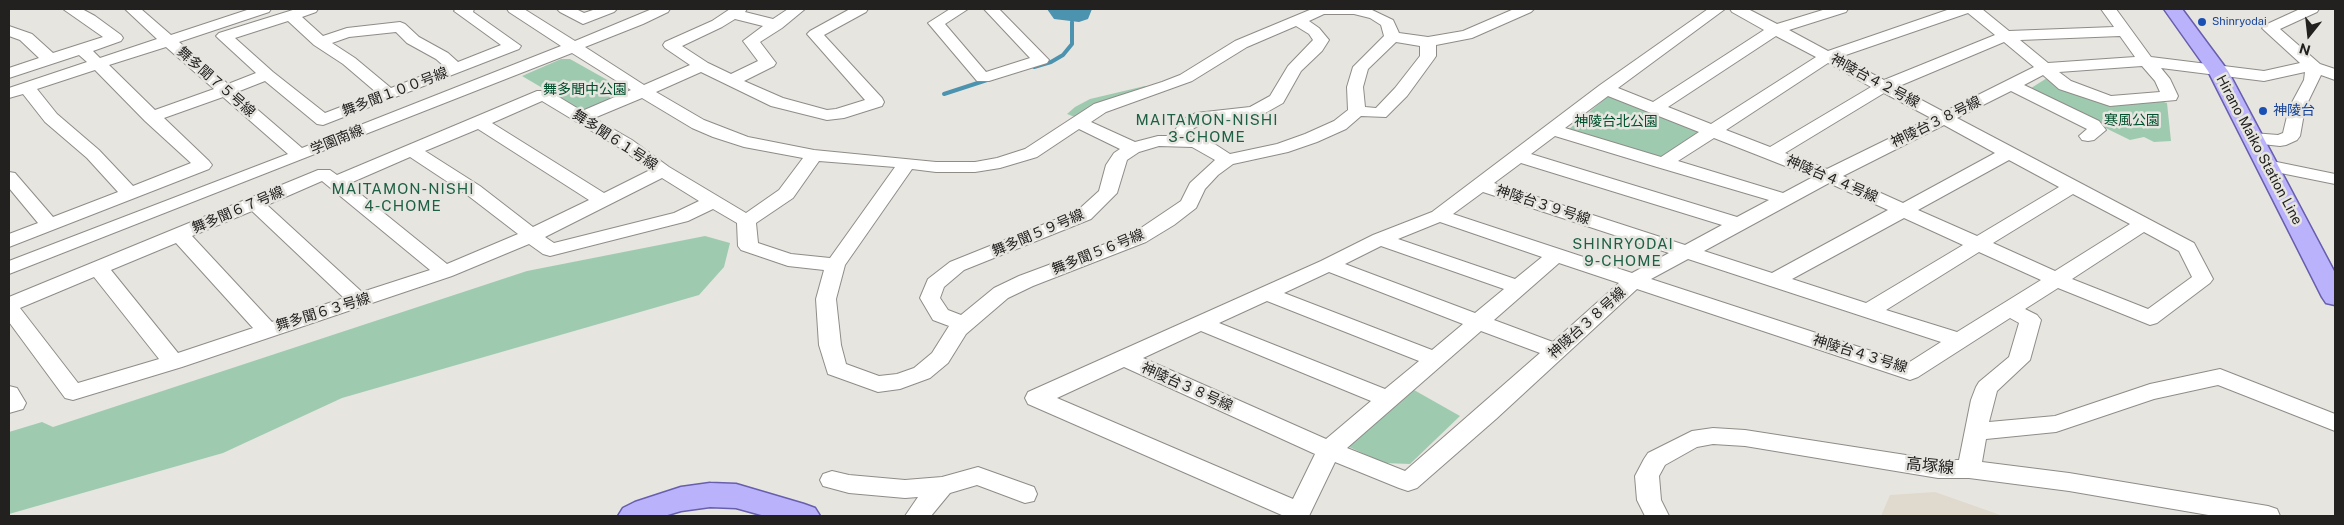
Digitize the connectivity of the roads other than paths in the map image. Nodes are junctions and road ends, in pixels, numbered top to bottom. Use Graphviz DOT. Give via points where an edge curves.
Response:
graph roads {
  1 [pos="71,9"];
  2 [pos="132,9"];
  3 [pos="264,9"];
  4 [pos="310,9"];
  5 [pos="462,9"];
  6 [pos="514,9"];
  7 [pos="565,9"];
  8 [pos="608,9"];
  9 [pos="663,9"];
  10 [pos="798,9"];
  11 [pos="861,9"];
  12 [pos="960,9"];
  13 [pos="991,9"];
  14 [pos="1526,9"];
  15 [pos="1537,9"];
  16 [pos="1541,9"];
  17 [pos="1717,9"];
  18 [pos="1737,9"];
  19 [pos="1841,9"];
  20 [pos="1910,9"];
  21 [pos="1964,9"];
  22 [pos="1973,9"];
  23 [pos="2109,9"];
  24 [pos="2173,9"];
  25 [pos="2183,9"];
  26 [pos="2312,9"];
  27 [pos="737,11"];
  28 [pos="288,15"];
  29 [pos="1297,20"];
  30 [pos="1929,21"];
  31 [pos="776,25"];
  32 [pos="1776,29"];
  33 [pos="9,31"];
  34 [pos="2125,31"];
  35 [pos="2005,36"];
  36 [pos="1392,37"];
  37 [pos="168,40"];
  38 [pos="320,42"];
  39 [pos="1428,42"];
  40 [pos="572,46"];
  41 [pos="82,49"];
  42 [pos="1828,56"];
  43 [pos="50,60"];
  44 [pos="2146,61"];
  45 [pos="98,64"];
  46 [pos="702,66"];
  47 [pos="2314,67"];
  48 [pos="456,68"];
  49 [pos="2045,68"];
  50 [pos="2224,71"];
  51 [pos="9,73"];
  52 [pos="267,74"];
  53 [pos="2335,75"];
  54 [pos="732,80"];
  55 [pos="2012,84"];
  56 [pos="1884,86"];
  57 [pos="1606,89"];
  58 [pos="17,90"];
  59 [pos="224,90"];
  60 [pos="643,91"];
  61 [pos="389,95"];
  62 [pos="1655,108"];
  63 [pos="1357,111"];
  64 [pos="151,117"];
  65 [pos="582,117"];
  66 [pos="1944,117"];
  67 [pos="479,122"];
  68 [pos="1077,122"];
  69 [pos="1552,130"];
  70 [pos="1712,130"];
  71 [pos="2088,136"];
  72 [pos="2261,139"];
  73 [pos="1177,140"];
  74 [pos="1132,148"];
  75 [pos="413,151"];
  76 [pos="2010,152"];
  77 [pos="1771,154"];
  78 [pos="300,155"];
  79 [pos="814,156"];
  80 [pos="1518,156"];
  81 [pos="1227,160"];
  82 [pos="907,163"];
  83 [pos="1663,163"];
  84 [pos="2274,166"];
  85 [pos="663,171"];
  86 [pos="1828,176"];
  87 [pos="9,177"];
  88 [pos="2335,179"];
  89 [pos="336,182"];
  90 [pos="1480,185"];
  91 [pos="2073,186"];
  92 [pos="130,194"];
  93 [pos="1785,199"];
  94 [pos="602,200"];
  95 [pos="712,202"];
  96 [pos="254,203"];
  97 [pos="1902,210"];
  98 [pos="1439,216"];
  99 [pos="746,221"];
  100 [pos="1738,224"];
  101 [pos="2144,224"];
  102 [pos="50,225"];
  103 [pos="179,234"];
  104 [pos="532,235"];
  105 [pos="1380,239"];
  106 [pos="9,241"];
  107 [pos="1977,243"];
  108 [pos="1687,252"];
  109 [pos="1556,255"];
  110 [pos="835,265"];
  111 [pos="1328,266"];
  112 [pos="9,268"];
  113 [pos="98,268"];
  114 [pos="445,272"];
  115 [pos="2331,272"];
  116 [pos="2055,279"];
  117 [pos="1775,280"];
  118 [pos="1633,281"];
  119 [pos="1518,287"];
  120 [pos="1266,294"];
  121 [pos="2335,297"];
  122 [pos="360,301"];
  123 [pos="9,306"];
  124 [pos="2008,310"];
  125 [pos="1868,311"];
  126 [pos="1477,322"];
  127 [pos="1200,323"];
  128 [pos="964,324"];
  129 [pos="267,330"];
  130 [pos="1960,340"];
  131 [pos="1556,351"];
  132 [pos="1123,358"];
  133 [pos="1435,359"];
  134 [pos="174,362"];
  135 [pos="9,394"];
  136 [pos="1388,399"];
  137 [pos="9,405"];
  138 [pos="2335,423"];
  139 [pos="1975,432"];
  140 [pos="1329,450"];
  141 [pos="1969,469"];
  142 [pos="832,480"];
  143 [pos="942,486"];
  144 [pos="1025,494"];
  145 [pos="1298,514"];
  146 [pos="634,516"];
  147 [pos="804,516"];
  148 [pos="917,516"];
  149 [pos="1657,516"];
  150 [pos="2268,516"];
  1 -- 41 [label="street" via="115,38"];
  2 -- 37 [label="street, 舞多聞７５号線"];
  3 -- 37 [label="street"];
  4 -- 28 [label="street"];
  5 -- 48 [label="street, 舞多聞１００号線" via="513,46"];
  6 -- 40 [label="street"];
  7 -- 8 [label="street" via="582,19"];
  9 -- 40 [label="street, 学園南線"];
  10 -- 31 [label="street"];
  11 -- 54 [label="street" via="816,34 876,102 827,115 778,102"];
  12 -- 13 [label="street" via="936,23 983,78 1041,60"];
  14 -- 39 [label="street" via="1467,35"];
  15 -- 16 [label="street"];
  17 -- 57 [label="street, 神陵台３９号線"];
  18 -- 32 [label="street, 神陵台４２号線"];
  19 -- 32 [label="street"];
  20 -- 30 [label="street"];
  21 -- 30 [label="street"];
  22 -- 35 [label="street"];
  23 -- 34 [label="street"];
  24 -- 50 [label="main road, Hirano Maiko Station Line"];
  25 -- 50 [label="main road, Hirano Maiko Station Line"];
  26 -- 47 [label="street" via="2270,28"];
  27 -- 31 [label="street"];
  27 -- 46 [label="street" via="671,45"];
  28 -- 38 [label="street"];
  28 -- 52 [label="street" via="224,36"];
  29 -- 36 [label="street" via="1322,10 1355,9 1388,23"];
  29 -- 68 [label="street" via="1241,44 1186,78 1100,108"];
  29 -- 73 [label="street" via="1321,40 1294,69 1277,99 1254,112 1202,117 1188,124"];
  30 -- 42 [label="street"];
  31 -- 54 [label="street" via="751,41 768,63"];
  32 -- 42 [label="street, 神陵台４２号線"];
  32 -- 62 [label="street"];
  33 -- 43 [label="street" via="26,37"];
  34 -- 35 [label="street"];
  34 -- 44 [label="street"];
  35 -- 49 [label="street"];
  35 -- 56 [label="street"];
  36 -- 39 [label="street"];
  36 -- 63 [label="street" via="1361,67 1355,87"];
  37 -- 45 [label="street"];
  37 -- 59 [label="street, 舞多聞７５号線"];
  38 -- 48 [label="street" via="347,33 400,28"];
  38 -- 61 [label="street" via="350,61"];
  39 -- 63 [label="street" via="1428,56 1401,92 1380,113"];
  40 -- 60 [label="street"];
  40 -- 78 [label="street, 学園南線"];
  41 -- 43 [label="street"];
  41 -- 45 [label="street"];
  42 -- 56 [label="street, 神陵台４２号線"];
  42 -- 70 [label="street"];
  43 -- 51 [label="street"];
  44 -- 49 [label="street, 神陵台３８号線"];
  44 -- 49 [label="street" via="2162,79 2170,96 2110,100 2065,85"];
  44 -- 50 [label="street, 神陵台３８号線"];
  45 -- 58 [label="street"];
  45 -- 64 [label="street"];
  46 -- 54 [label="street"];
  46 -- 60 [label="street"];
  47 -- 50 [label="street, 神陵台３８号線" via="2264,76"];
  47 -- 53 [label="street"];
  47 -- 72 [label="street" via="2312,80 2297,108 2291,136 2280,141"];
  48 -- 61 [label="street, 舞多聞１００号線"];
  49 -- 55 [label="street, 神陵台３８号線"];
  50 -- 72 [label="main road, Hirano Maiko Station Line"];
  52 -- 59 [label="street"];
  52 -- 61 [label="street, 舞多聞１００号線" via="322,120"];
  55 -- 66 [label="street, 神陵台３８号線"];
  55 -- 71 [label="street" via="2093,125 2097,130"];
  56 -- 66 [label="street, 神陵台４２号線"];
  56 -- 77 [label="street"];
  57 -- 62 [label="street, 神陵台４４号線"];
  57 -- 69 [label="street, 神陵台３９号線"];
  58 -- 92 [label="street" via="92,154"];
  59 -- 64 [label="street"];
  59 -- 78 [label="street, 舞多聞７５号線"];
  60 -- 65 [label="street"];
  60 -- 79 [label="street" via="719,134"];
  62 -- 70 [label="street, 神陵台４４号線"];
  63 -- 81 [label="street, 舞多聞５６号線" via="1340,125 1311,138"];
  64 -- 92 [label="street" via="203,165"];
  65 -- 67 [label="street, 舞多聞６１号線" via="544,95"];
  65 -- 85 [label="street, 舞多聞６１号線"];
  66 -- 76 [label="street, 神陵台４２号線"];
  66 -- 86 [label="street, 神陵台３８号線"];
  67 -- 75 [label="street, 舞多聞６１号線"];
  67 -- 94 [label="street"];
  68 -- 74 [label="street"];
  68 -- 82 [label="street" via="1031,153 1000,163 936,167"];
  69 -- 80 [label="street, 神陵台３９号線"];
  69 -- 83 [label="street"];
  70 -- 77 [label="street, 神陵台４４号線"];
  70 -- 83 [label="street"];
  72 -- 84 [label="main road, Hirano Maiko Station Line"];
  73 -- 74 [label="street, 舞多聞５９号線"];
  73 -- 81 [label="street, 舞多聞５９号線" via="1207,147"];
  74 -- 128 [label="street, 舞多聞５９号線" via="1115,164 1108,193 1084,215 957,266 935,284 930,298 940,315"];
  75 -- 89 [label="street, 舞多聞６１号線"];
  75 -- 104 [label="street" via="473,190"];
  76 -- 91 [label="street, 神陵台４２号線"];
  76 -- 97 [label="street"];
  77 -- 86 [label="street, 神陵台４４号線"];
  78 -- 112 [label="street, 学園南線"];
  79 -- 82 [label="street"];
  79 -- 99 [label="street" via="786,194"];
  80 -- 90 [label="street, 神陵台３９号線"];
  80 -- 100 [label="street"];
  81 -- 128 [label="street, 舞多聞５６号線" via="1197,187 1189,204 1167,221 1139,238 1001,293"];
  82 -- 110 [label="street, 舞多聞５６号線"];
  83 -- 93 [label="street"];
  84 -- 88 [label="street"];
  84 -- 115 [label="main road, Hirano Maiko Station Line"];
  85 -- 94 [label="street, 舞多聞６３号線"];
  85 -- 95 [label="street, 舞多聞６１号線"];
  86 -- 93 [label="street, 神陵台３８号線"];
  86 -- 97 [label="street, 神陵台４４号線"];
  87 -- 102 [label="street"];
  89 -- 96 [label="street, 舞多聞６７号線" via="324,174"];
  89 -- 114 [label="street, 舞多聞６７号線"];
  90 -- 98 [label="street"];
  90 -- 108 [label="street, 神陵台３９号線"];
  91 -- 101 [label="street, 神陵台４２号線"];
  91 -- 107 [label="street"];
  92 -- 102 [label="street"];
  93 -- 100 [label="street, 神陵台３８号線"];
  94 -- 104 [label="street, 舞多聞６３号線"];
  95 -- 99 [label="street, 舞多聞６１号線"];
  95 -- 104 [label="street" via="681,217 550,250"];
  96 -- 103 [label="street, 舞多聞６７号線"];
  96 -- 122 [label="street"];
  97 -- 107 [label="street, 神陵台４４号線"];
  97 -- 117 [label="street"];
  98 -- 105 [label="street"];
  98 -- 109 [label="street"];
  99 -- 110 [label="street" via="748,246 788,260"];
  100 -- 108 [label="street, 神陵台３８号線"];
  101 -- 116 [label="street, 神陵台４３号線"];
  101 -- 116 [label="street, 神陵台４２号線" via="2187,247 2203,279 2150,318"];
  102 -- 106 [label="street"];
  103 -- 113 [label="street, 舞多聞６７号線"];
  103 -- 129 [label="street"];
  104 -- 114 [label="street, 舞多聞６３号線"];
  105 -- 111 [label="street"];
  105 -- 119 [label="street"];
  107 -- 116 [label="street, 神陵台４４号線"];
  107 -- 125 [label="street"];
  108 -- 117 [label="street, 神陵台３９号線"];
  108 -- 118 [label="street, 神陵台３８号線"];
  109 -- 118 [label="street"];
  109 -- 119 [label="street"];
  110 -- 128 [label="street, 舞多聞５６号線" via="826,298 830,346 836,369 878,384 900,381 922,373 940,358"];
  111 -- 120 [label="street"];
  111 -- 126 [label="street"];
  113 -- 123 [label="street, 舞多聞６７号線"];
  113 -- 134 [label="street"];
  114 -- 122 [label="street, 舞多聞６３号線"];
  115 -- 121 [label="main road, Hirano Maiko Station Line"];
  116 -- 124 [label="street, 神陵台４３号線"];
  117 -- 125 [label="street, 神陵台３９号線"];
  118 -- 130 [label="street, 神陵台４３号線" via="1910,372"];
  118 -- 131 [label="street, 神陵台３８号線"];
  119 -- 126 [label="street"];
  120 -- 127 [label="street"];
  120 -- 133 [label="street"];
  122 -- 129 [label="street, 舞多聞６３号線"];
  123 -- 134 [label="street, 舞多聞６３号線" via="72,392"];
  124 -- 130 [label="street, 神陵台４３号線"];
  124 -- 139 [label="street" via="2030,320 2019,360 1987,388"];
  125 -- 130 [label="street, 神陵台３９号線"];
  126 -- 131 [label="street"];
  126 -- 133 [label="street"];
  127 -- 132 [label="street"];
  127 -- 136 [label="street"];
  129 -- 134 [label="street, 舞多聞６３号線"];
  131 -- 140 [label="street, 神陵台３８号線" via="1408,482"];
  132 -- 140 [label="street, 神陵台３８号線"];
  132 -- 145 [label="street" via="1036,398"];
  133 -- 136 [label="street"];
  135 -- 137 [label="street" via="15,403"];
  136 -- 140 [label="street"];
  138 -- 139 [label="street" via="2220,378 2150,392 2056,424"];
  139 -- 141 [label="street"];
  140 -- 145 [label="street"];
  141 -- 149 [label="street, 高塚線" via="1938,469 1745,438 1713,436 1692,439 1656,459 1647,476 1648,500"];
  141 -- 150 [label="street, 高塚線" via="2069,482"];
  142 -- 143 [label="street" via="905,488"];
  143 -- 144 [label="street" via="978,476"];
  143 -- 148 [label="street"];
  146 -- 147 [label="main road" via="681,499 710,495 736,496"];
}
